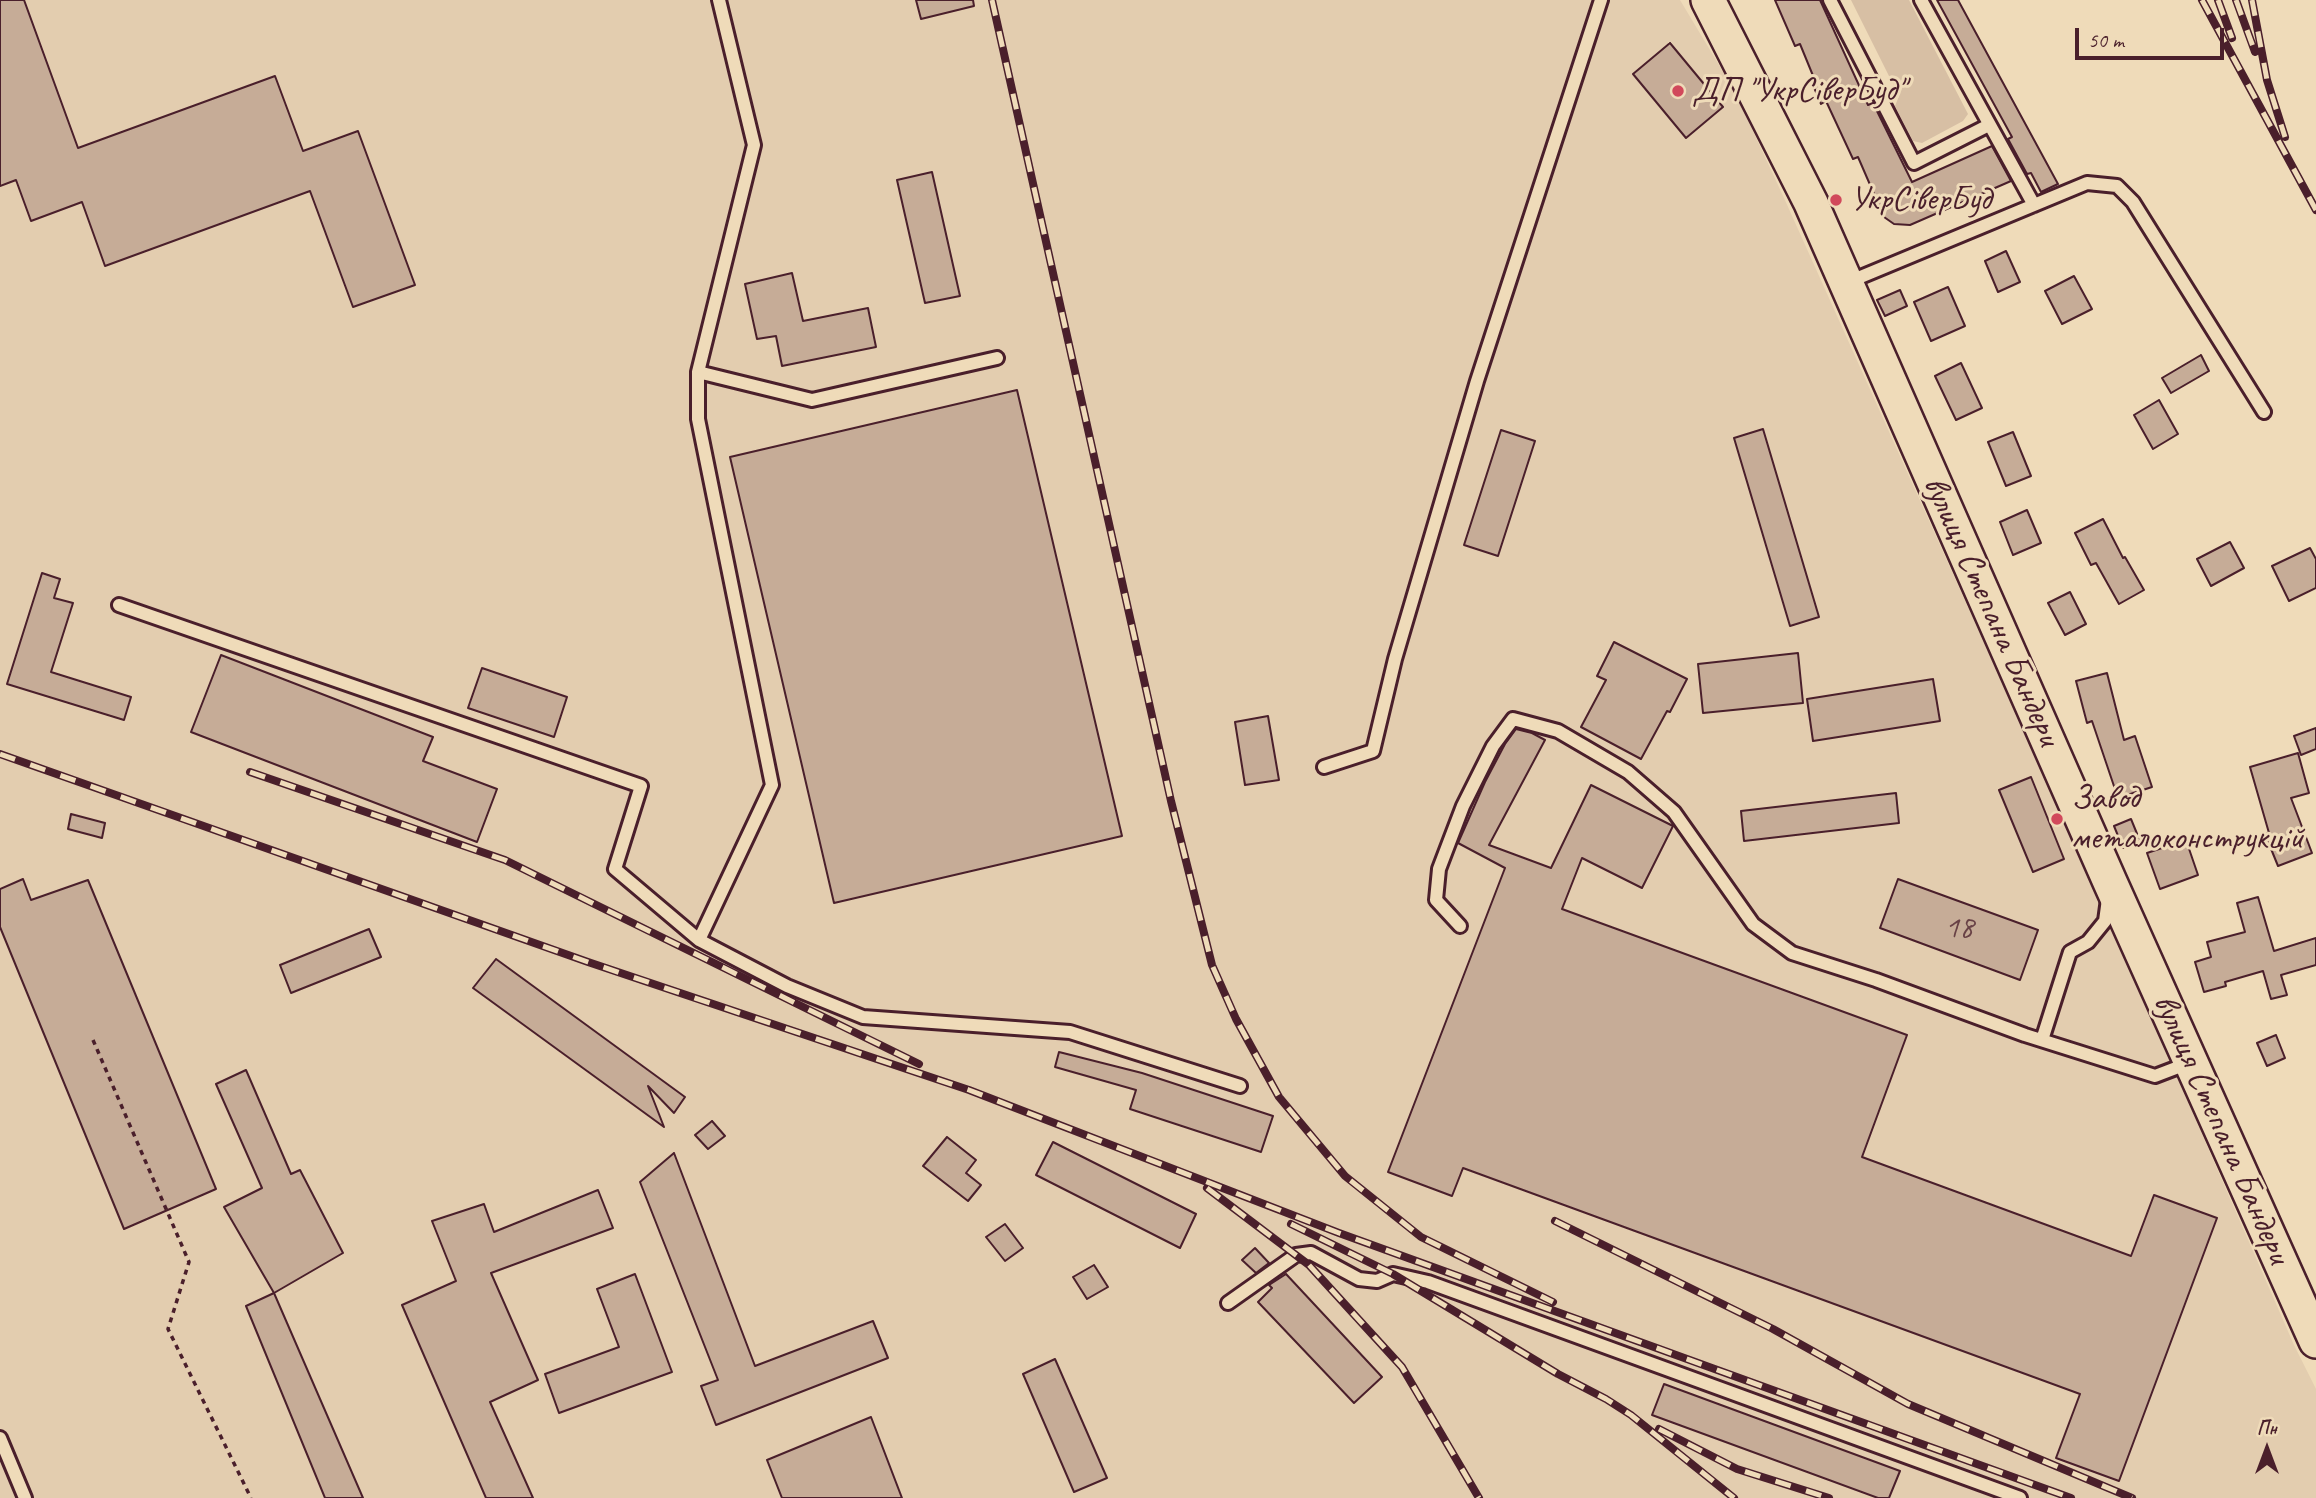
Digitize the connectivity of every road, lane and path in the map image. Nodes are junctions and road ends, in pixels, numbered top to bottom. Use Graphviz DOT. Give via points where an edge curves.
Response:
graph roads {
  1 [pos="719,0"];
  2 [pos="1601,0"];
  3 [pos="1708,0"];
  4 [pos="1830,0"];
  5 [pos="1921,0"];
  6 [pos="1989,125"];
  7 [pos="2034,205"];
  8 [pos="1846,283"];
  9 [pos="997,358"];
  10 [pos="698,372"];
  11 [pos="2263,412"];
  12 [pos="118,605"];
  13 [pos="1324,767"];
  14 [pos="2110,882"];
  15 [pos="1460,926"];
  16 [pos="699,940"];
  17 [pos="93,1040"];
  18 [pos="2042,1040"];
  19 [pos="2192,1063"];
  20 [pos="1240,1086"];
  21 [pos="1228,1303"];
  22 [pos="2316,1341"];
  23 [pos="0,1438"];
  24 [pos="25,1498"];
  25 [pos="251,1498"];
  26 [pos="2020,1498"];
  1 -- 10 [label="lane" via="754,145"];
  2 -- 13 [label="lane" via="1477,381 1395,659 1373,751"];
  3 -- 8 [label="street, вулиця Степана Бандери" via="1811,203"];
  4 -- 6 [label="lane" via="1914,163"];
  5 -- 6 [label="lane"];
  6 -- 7 [label="lane"];
  7 -- 8 [label="lane"];
  7 -- 11 [label="lane" via="2087,183 2117,186 2133,202"];
  8 -- 14 [label="street, вулиця Степана Бандери"];
  9 -- 10 [label="lane" via="812,400"];
  10 -- 16 [label="lane" via="698,419 772,785"];
  12 -- 16 [label="lane" via="641,786 615,869"];
  14 -- 18 [label="lane" via="2105,921 2088,942 2070,952"];
  14 -- 19 [label="street, вулиця Степана Бандери"];
  15 -- 18 [label="lane" via="1436,900 1439,869 1463,806 1493,746 1513,719 1558,731 1636,778 1674,813 1753,924 1792,953"];
  16 -- 20 [label="lane" via="787,986 863,1017 1070,1032"];
  17 -- 25 [label="path" via="189,1262 168,1329"];
  18 -- 19 [label="lane" via="2155,1076"];
  19 -- 22 [label="street, вулиця Степана Бандери"];
  21 -- 26 [label="lane" via="1296,1255 1311,1253 1359,1279 1377,1281 1393,1274 1428,1282"];
  23 -- 24 [label="lane"];
}
